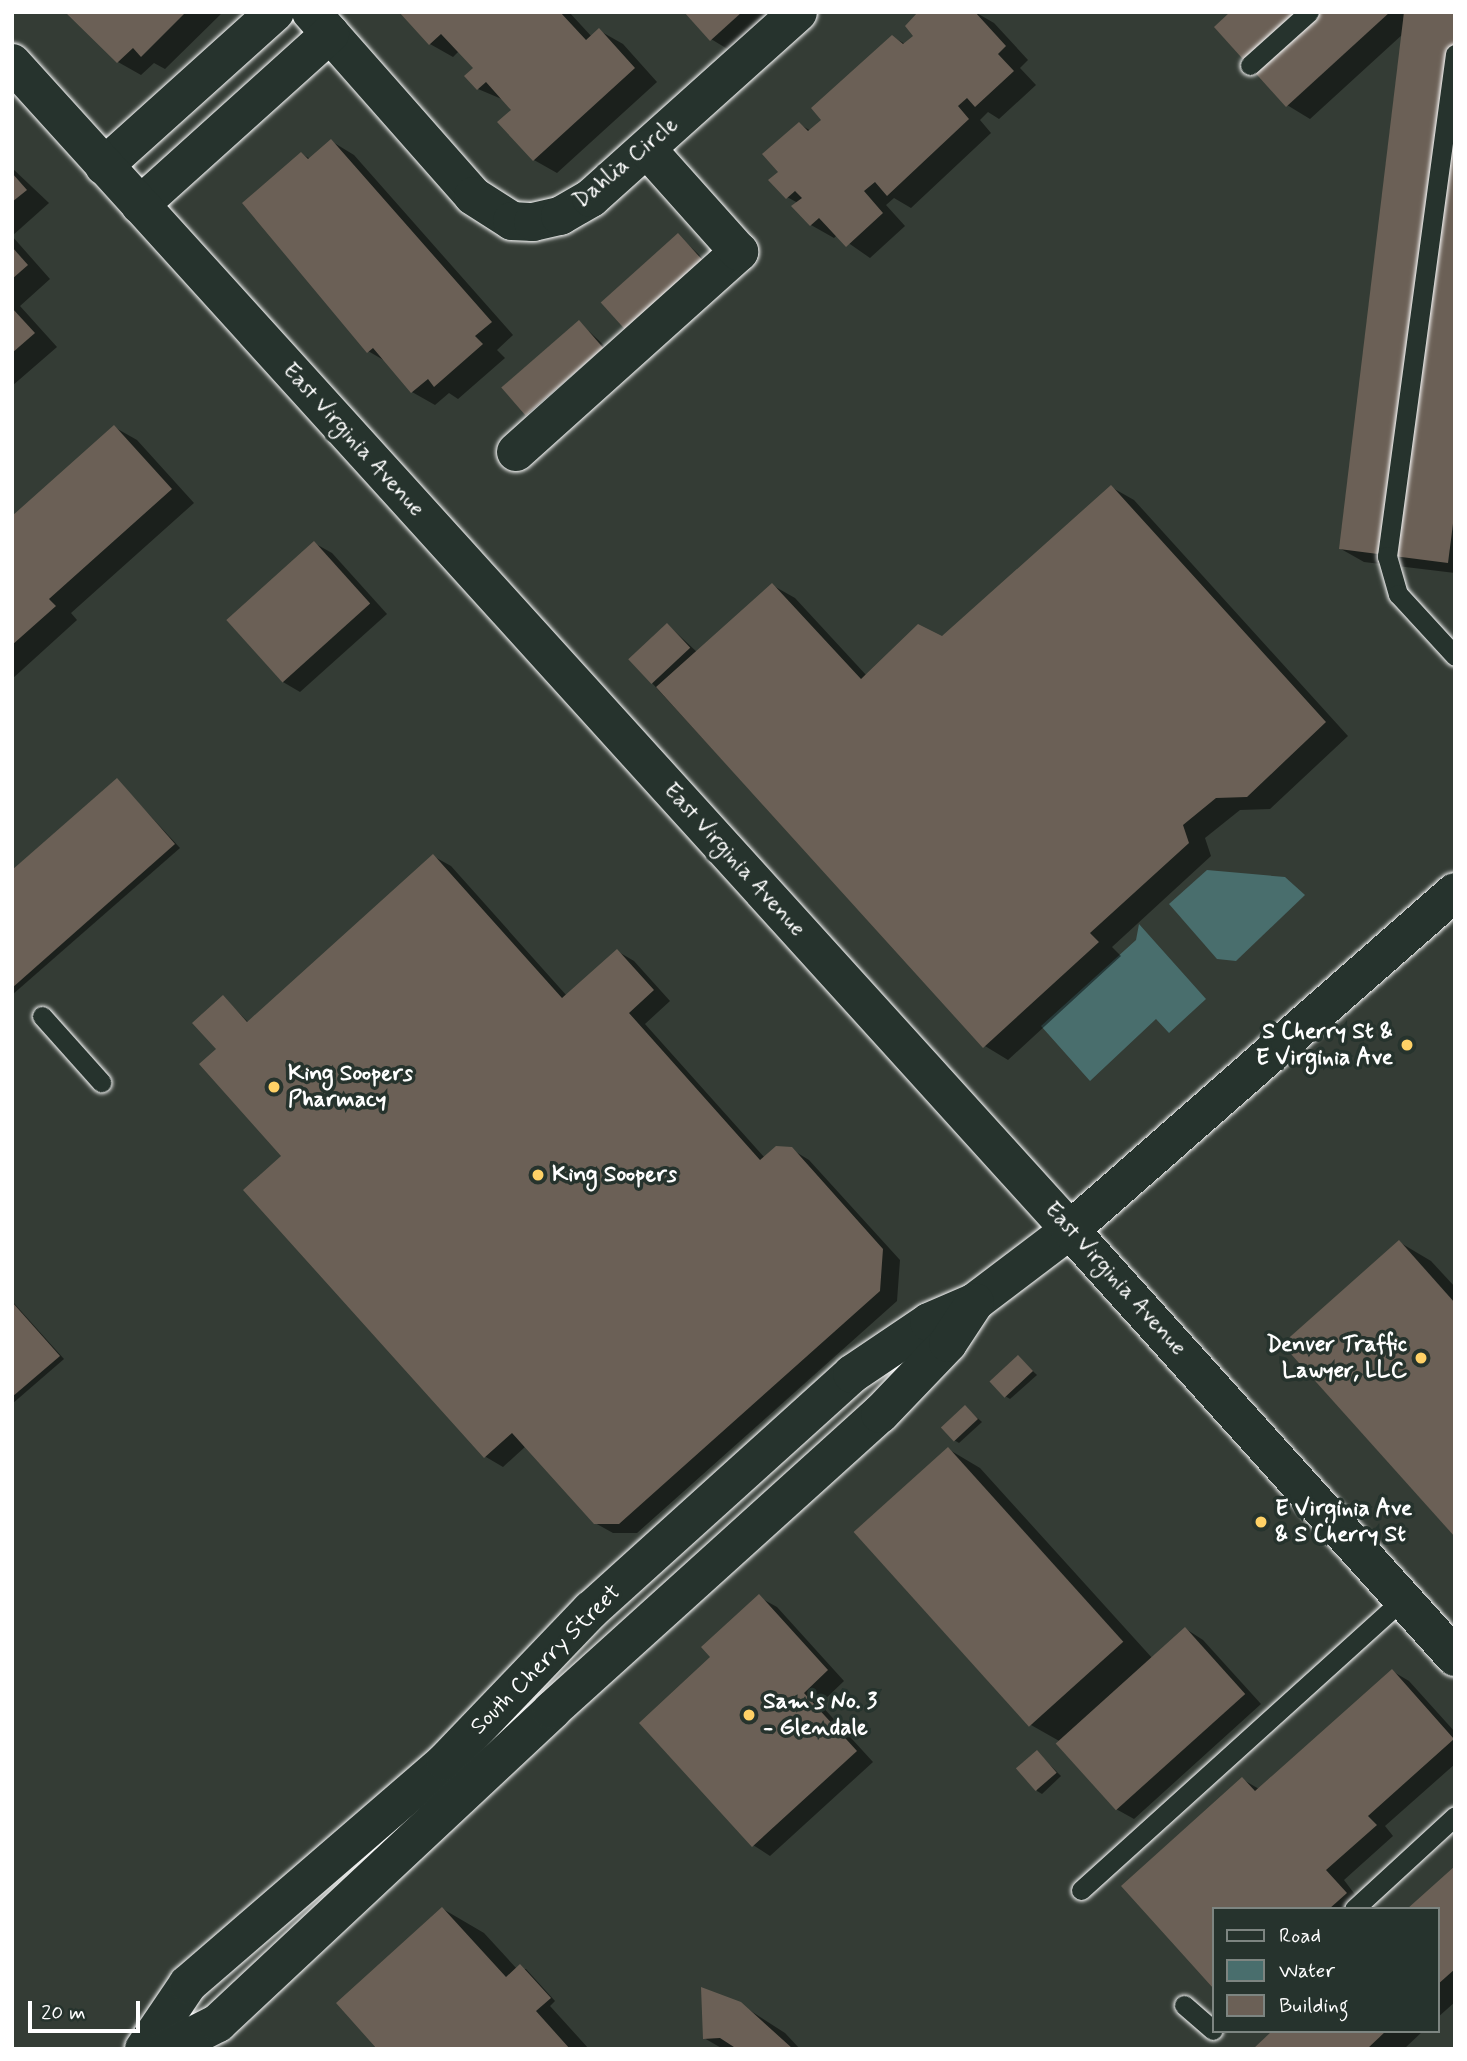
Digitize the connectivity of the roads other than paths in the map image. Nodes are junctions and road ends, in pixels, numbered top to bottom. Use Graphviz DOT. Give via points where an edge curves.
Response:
graph roads {
  1 [pos="275,12"];
  2 [pos="798,12"];
  3 [pos="1309,12"];
  4 [pos="320,23"];
  5 [pos="1455,54"];
  6 [pos="12,63"];
  7 [pos="1250,65"];
  8 [pos="647,149"];
  9 [pos="104,166"];
  10 [pos="139,205"];
  11 [pos="516,452"];
  12 [pos="1455,656"];
  13 [pos="1455,892"];
  14 [pos="42,1016"];
  15 [pos="101,1082"];
  16 [pos="1070,1230"];
  17 [pos="975,1302"];
  18 [pos="1403,1599"];
  19 [pos="1455,1657"];
  20 [pos="1455,1816"];
  21 [pos="1081,1890"];
  22 [pos="1356,1907"];
  23 [pos="1184,2005"];
  24 [pos="1212,2028"];
  25 [pos="144,2049"];
  26 [pos="167,2049"];
  1 -- 9 [label="main road"];
  2 -- 8 [label="main road, Dahlia Circle"];
  3 -- 7 [label="lane"];
  4 -- 8 [label="main road, Dahlia Circle" via="472,195 512,221 533,222 570,211"];
  4 -- 10 [label="main road, Dahlia Circle"];
  5 -- 12 [label="lane" via="1387,556 1398,594"];
  6 -- 9 [label="main road, East Virginia Avenue"];
  8 -- 11 [label="main road" via="739,252"];
  9 -- 10 [label="main road, East Virginia Avenue"];
  10 -- 16 [label="main road, East Virginia Avenue"];
  13 -- 16 [label="main road, South Cherry Street"];
  14 -- 15 [label="lane"];
  16 -- 17 [label="main road, South Cherry Street"];
  16 -- 18 [label="main road, East Virginia Avenue"];
  17 -- 25 [label="main road, South Cherry Street" via="929,1322 852,1374 591,1610 445,1762 188,1984"];
  17 -- 26 [label="main road, South Cherry Street" via="948,1343 880,1414 552,1710 218,2023"];
  18 -- 19 [label="main road, East Virginia Avenue"];
  18 -- 21 [label="lane"];
  20 -- 22 [label="lane"];
  23 -- 24 [label="lane"];
}
